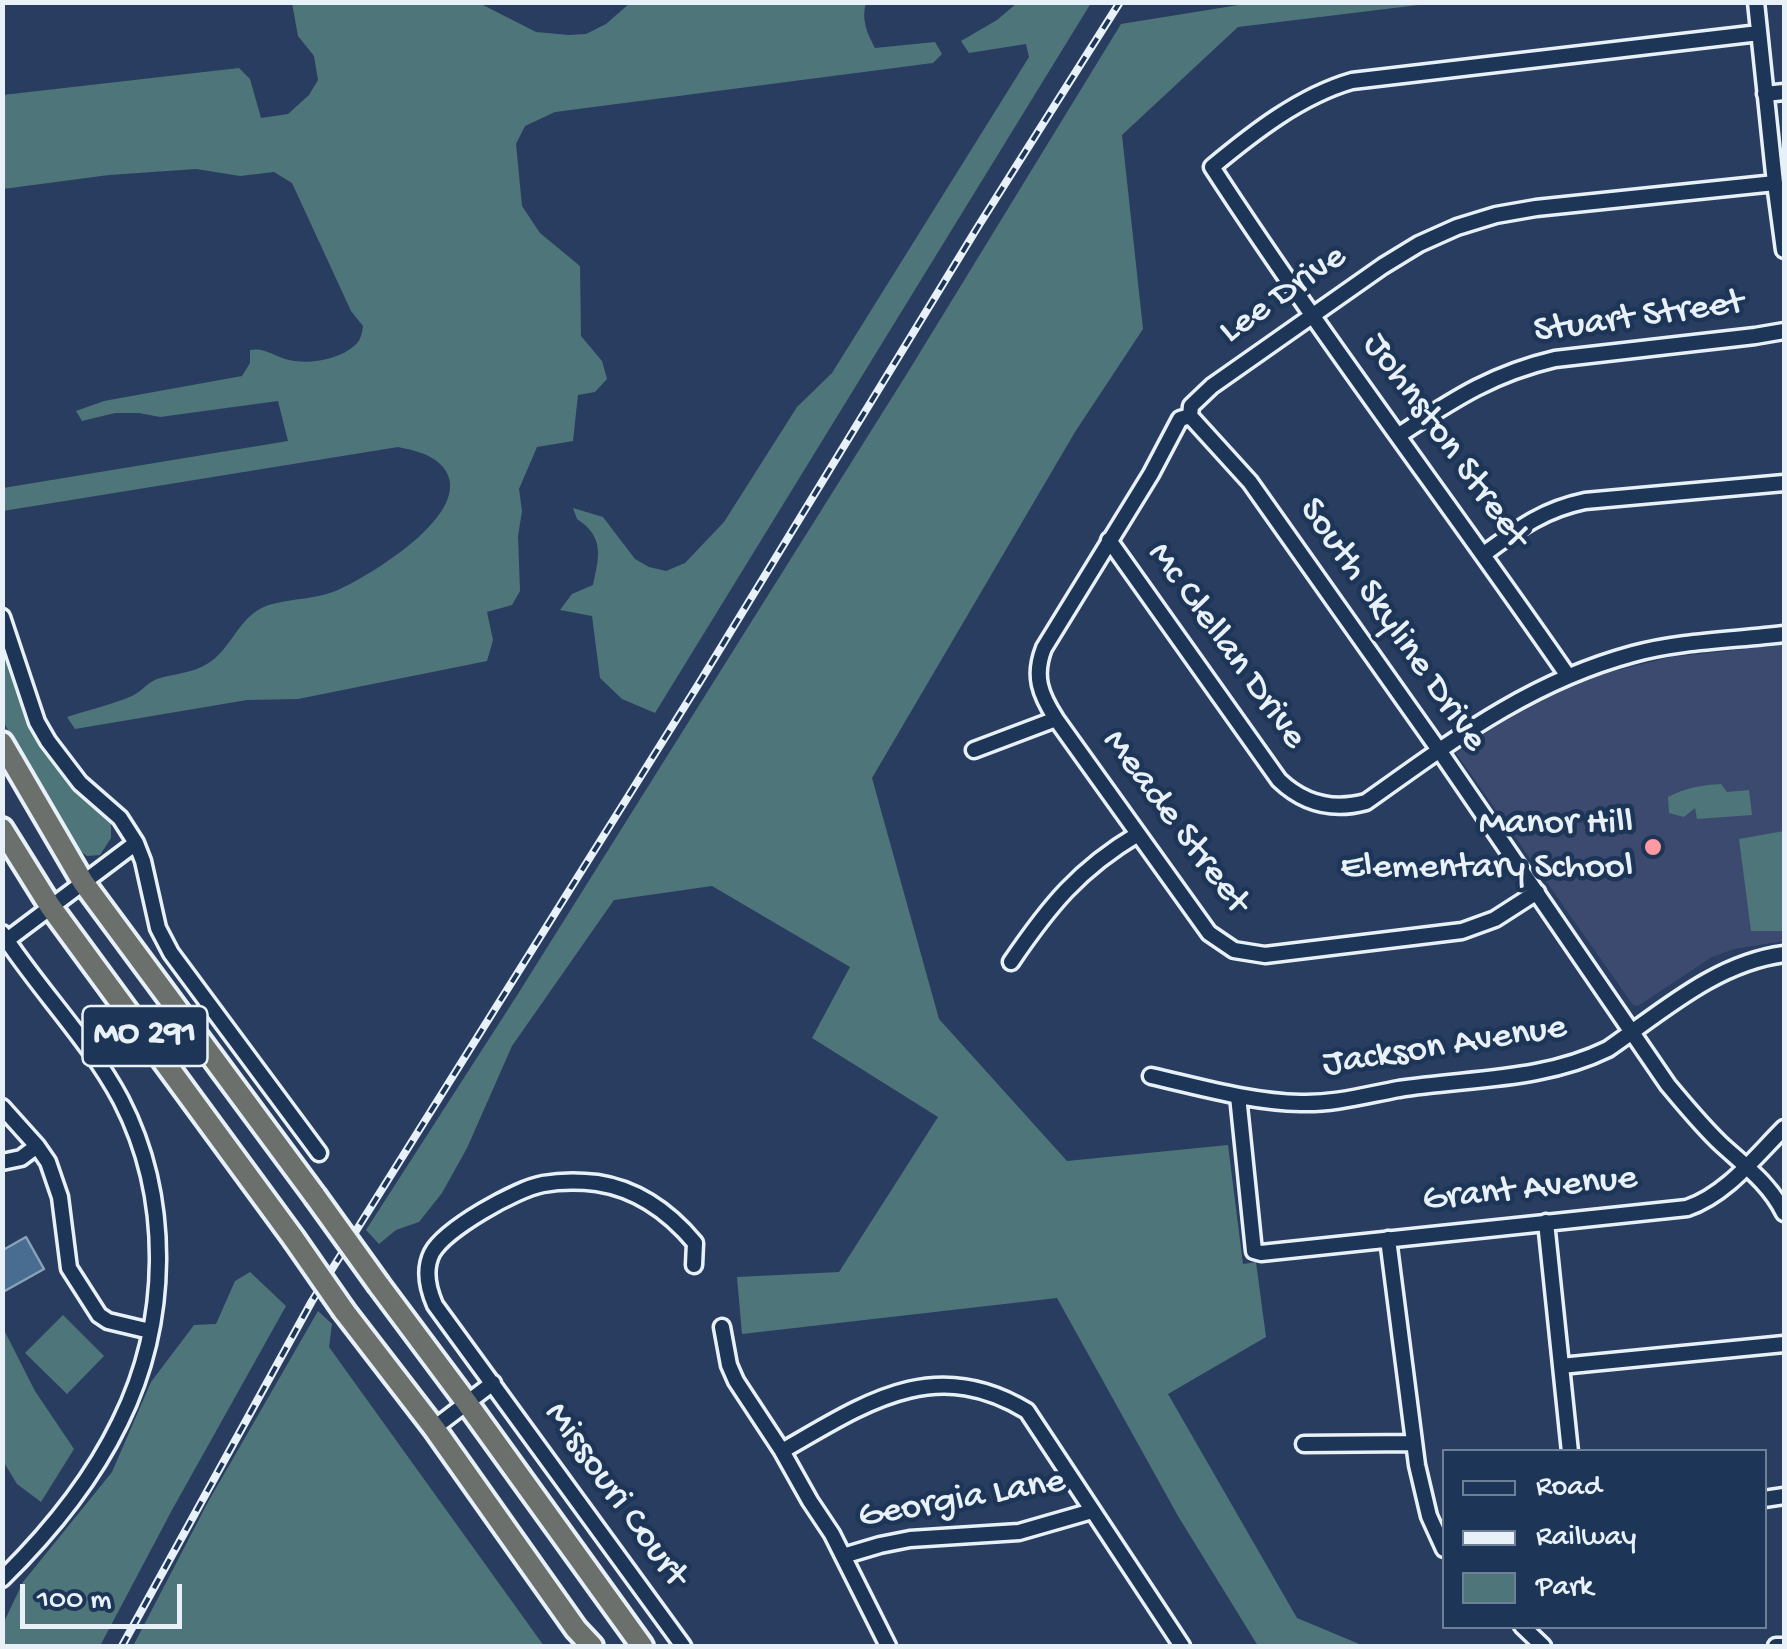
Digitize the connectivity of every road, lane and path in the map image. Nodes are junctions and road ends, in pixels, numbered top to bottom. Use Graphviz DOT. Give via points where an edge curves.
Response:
graph roads {
  1 [pos="1756,2"];
  2 [pos="1759,32"];
  3 [pos="1784,92"];
  4 [pos="1765,94"];
  5 [pos="1775,183"];
  6 [pos="1784,239"];
  7 [pos="1784,250"];
  8 [pos="1313,315"];
  9 [pos="1784,330"];
  10 [pos="1190,416"];
  11 [pos="1399,435"];
  12 [pos="1784,483"];
  13 [pos="1109,540"];
  14 [pos="1484,554"];
  15 [pos="2,617"];
  16 [pos="1784,634"];
  17 [pos="1568,676"];
  18 [pos="1056,719"];
  19 [pos="2,743"];
  20 [pos="974,750"];
  21 [pos="1439,750"];
  22 [pos="2,828"];
  23 [pos="1138,834"];
  24 [pos="136,843"];
  25 [pos="83,882"];
  26 [pos="1536,892"];
  27 [pos="50,906"];
  28 [pos="5,937"];
  29 [pos="1784,954"];
  30 [pos="1012,962"];
  31 [pos="1632,1032"];
  32 [pos="1151,1076"];
  33 [pos="1238,1096"];
  34 [pos="2,1107"];
  35 [pos="1784,1128"];
  36 [pos="37,1146"];
  37 [pos="319,1153"];
  38 [pos="2,1162"];
  39 [pos="1746,1166"];
  40 [pos="1784,1213"];
  41 [pos="1546,1222"];
  42 [pos="1388,1239"];
  43 [pos="694,1266"];
  44 [pos="722,1327"];
  45 [pos="150,1331"];
  46 [pos="1784,1344"];
  47 [pos="1561,1366"];
  48 [pos="493,1382"];
  49 [pos="467,1403"];
  50 [pos="434,1428"];
  51 [pos="1414,1443"];
  52 [pos="1304,1444"];
  53 [pos="1570,1449"];
  54 [pos="782,1451"];
  55 [pos="1092,1511"];
  56 [pos="1442,1545"];
  57 [pos="843,1556"];
  58 [pos="2,1579"];
  59 [pos="580,1638"];
  60 [pos="592,1646"];
  61 [pos="642,1646"];
  62 [pos="683,1646"];
  63 [pos="888,1646"];
  64 [pos="1182,1646"];
  65 [pos="1776,1646"];
  66 [pos="1784,1646"];
  1 -- 2 [label="street"];
  2 -- 4 [label="street"];
  2 -- 8 [label="street, Johnston Street" via="1352,82 1312,96 1212,167"];
  3 -- 4 [label="street"];
  4 -- 5 [label="street"];
  5 -- 6 [label="street"];
  5 -- 8 [label="street, Lee Drive" via="1496,215 1419,244"];
  6 -- 7 [label="street"];
  8 -- 10 [label="street, Lee Drive" via="1212,386 1191,406"];
  8 -- 11 [label="street, Johnston Street"];
  9 -- 11 [label="street, Stuart Street" via="1527,366 1466,392"];
  10 -- 13 [label="street, Lee Drive" via="1180,419"];
  10 -- 21 [label="street, South Skyline Drive" via="1250,482"];
  11 -- 14 [label="street, Johnston Street"];
  12 -- 14 [label="street" via="1566,505 1527,522"];
  13 -- 18 [label="street, Lee Drive" via="1039,660 1039,688"];
  13 -- 21 [label="street, Mc Clellan Drive" via="1280,780 1300,797 1339,807 1366,802"];
  14 -- 17 [label="street, Johnston Street"];
  15 -- 24 [label="street" via="48,741"];
  16 -- 17 [label="street, Mc Clellan Drive" via="1663,647"];
  17 -- 21 [label="street, Mc Clellan Drive" via="1493,713"];
  18 -- 20 [label="street"];
  18 -- 23 [label="street, Meade Street"];
  19 -- 25 [label="highway, MO 291"];
  21 -- 26 [label="street, South Skyline Drive"];
  22 -- 27 [label="highway, MO 291"];
  23 -- 26 [label="street, Meade Street" via="1209,933 1250,954 1462,931"];
  23 -- 30 [label="street" via="1079,876"];
  24 -- 25 [label="street"];
  24 -- 37 [label="street" via="152,910 171,953"];
  25 -- 27 [label="street"];
  25 -- 49 [label="highway, MO 291, bridge"];
  26 -- 31 [label="street, South Skyline Drive"];
  27 -- 28 [label="street"];
  27 -- 50 [label="highway, MO 291, bridge"];
  28 -- 45 [label="street" via="93,1057 138,1137 157,1220"];
  29 -- 31 [label="street, Jackson Avenue" via="1721,972"];
  31 -- 33 [label="street, Jackson Avenue" via="1588,1059 1547,1072 1330,1102"];
  31 -- 39 [label="street, South Skyline Drive" via="1693,1115"];
  32 -- 33 [label="street, Jackson Avenue"];
  33 -- 42 [label="street, Grant Avenue" via="1254,1251"];
  34 -- 36 [label="street"];
  35 -- 39 [label="street, Grant Avenue"];
  36 -- 38 [label="street"];
  36 -- 45 [label="street" via="60,1197 70,1268 99,1315"];
  39 -- 40 [label="street, South Skyline Drive"];
  39 -- 41 [label="street, Grant Avenue" via="1712,1197 1687,1208"];
  41 -- 42 [label="street, Grant Avenue"];
  41 -- 47 [label="street"];
  42 -- 51 [label="street"];
  43 -- 48 [label="street, Missouri Court" via="695,1243 682,1228 650,1203 609,1186 543,1184 490,1206 432,1252 427,1276 435,1305"];
  44 -- 54 [label="street" via="728,1366"];
  45 -- 58 [label="street" via="137,1381 103,1455"];
  46 -- 47 [label="street"];
  47 -- 53 [label="street"];
  48 -- 49 [label="street, Missouri Court"];
  48 -- 62 [label="street, Missouri Court"];
  49 -- 50 [label="street, Missouri Court"];
  49 -- 61 [label="highway, MO 291"];
  50 -- 59 [label="highway, MO 291"];
  51 -- 52 [label="street"];
  51 -- 56 [label="street" via="1425,1504"];
  54 -- 55 [label="street" via="867,1402 930,1386 971,1388 1028,1412"];
  54 -- 57 [label="street"];
  55 -- 57 [label="street, Georgia Lane" via="1019,1532 910,1540"];
  55 -- 64 [label="street"];
  57 -- 63 [label="street"];
  59 -- 60 [label="highway, MO 291"];
  65 -- 66 [label="street"];
}
